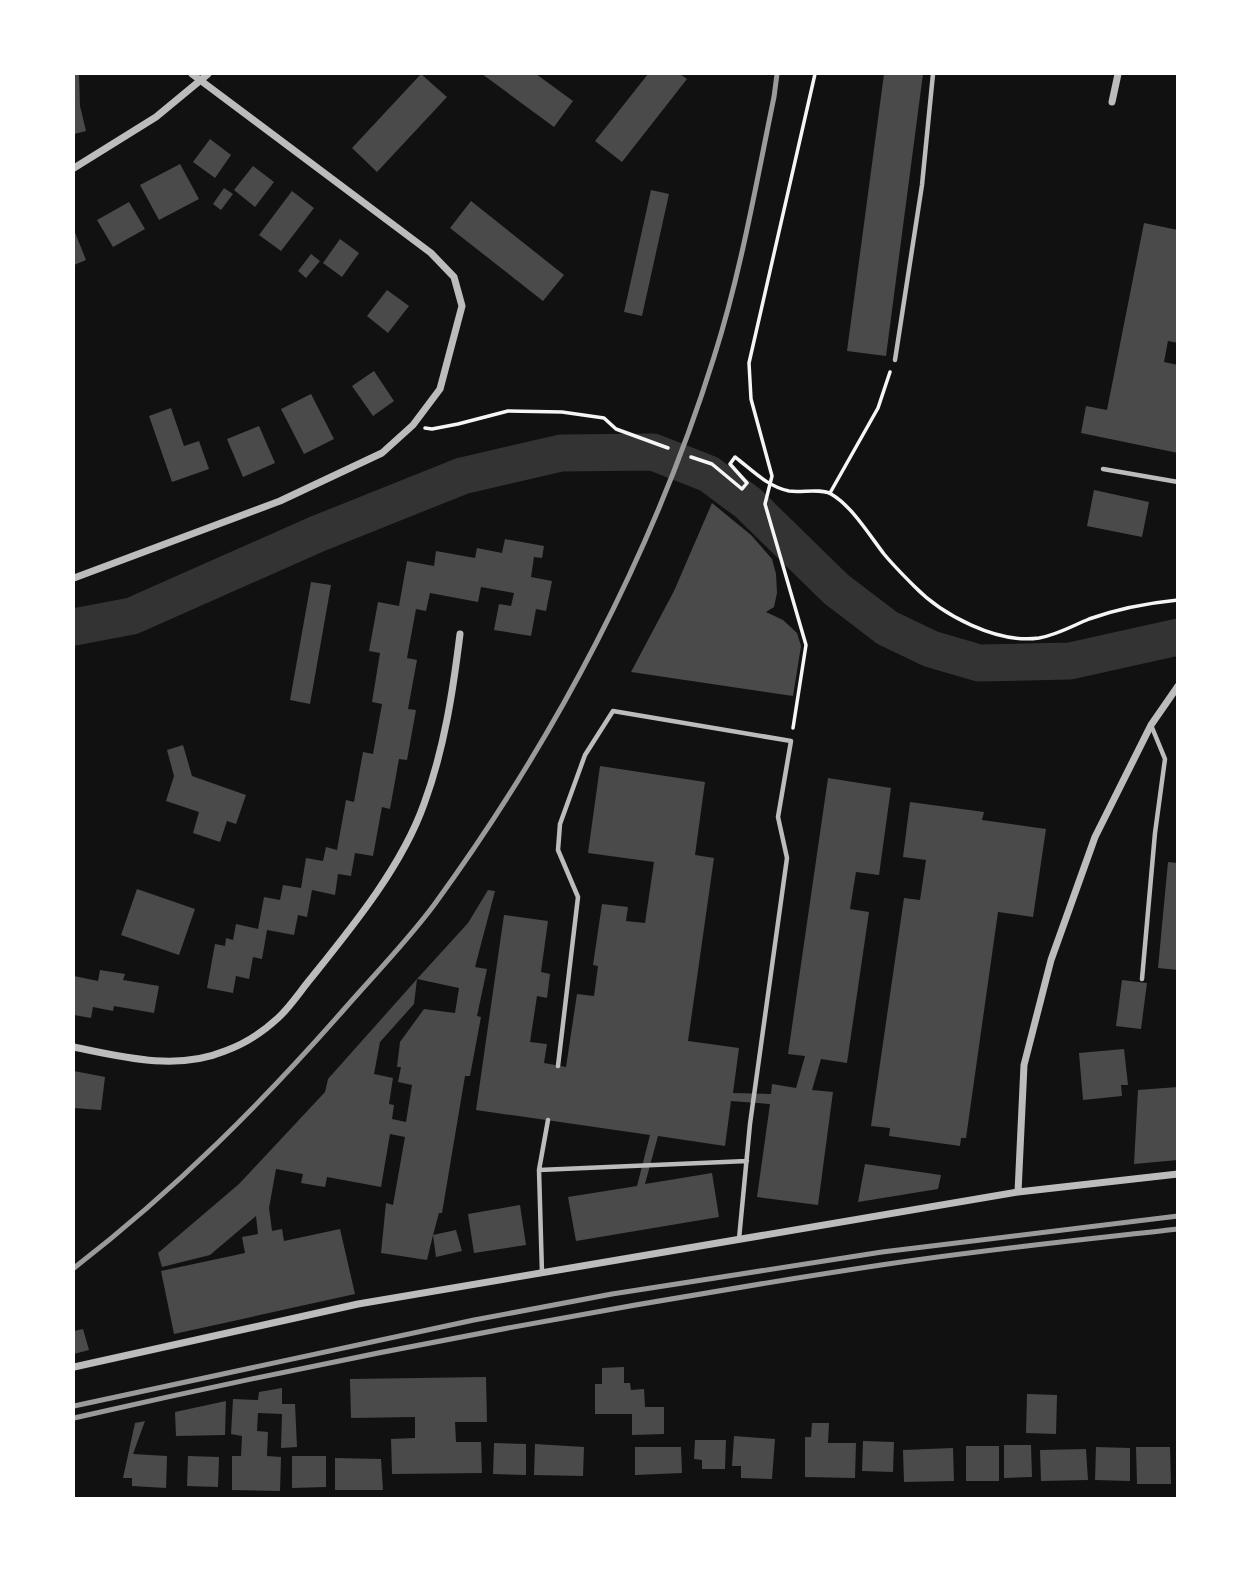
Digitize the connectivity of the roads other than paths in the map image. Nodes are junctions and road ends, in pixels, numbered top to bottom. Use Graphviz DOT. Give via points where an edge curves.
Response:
graph roads {
  1 [pos="192,74"];
  2 [pos="933,74"];
  3 [pos="1118,74"];
  4 [pos="204,77"];
  5 [pos="1112,102"];
  6 [pos="74,168"];
  7 [pos="895,360"];
  8 [pos="1103,469"];
  9 [pos="1178,482"];
  10 [pos="74,578"];
  11 [pos="460,634"];
  12 [pos="1178,686"];
  13 [pos="1151,725"];
  14 [pos="1142,979"];
  15 [pos="74,1047"];
  16 [pos="558,1066"];
  17 [pos="548,1120"];
  18 [pos="747,1161"];
  19 [pos="539,1170"];
  20 [pos="1178,1174"];
  21 [pos="1018,1192"];
  22 [pos="739,1240"];
  23 [pos="542,1274"];
  24 [pos="74,1367"];
  1 -- 4 [label="street"];
  2 -- 7 [label="lane" via="922,185"];
  3 -- 5 [label="street"];
  4 -- 6 [label="street" via="156,117"];
  4 -- 10 [label="street" via="431,253 454,277 463,306 440,389 413,425 382,453 280,501"];
  8 -- 9 [label="lane"];
  11 -- 15 [label="street" via="435,775 418,819 342,940 279,1017 234,1047 196,1060 165,1062"];
  12 -- 13 [label="street"];
  13 -- 14 [label="lane" via="1165,759"];
  13 -- 21 [label="street" via="1095,837 1051,960 1024,1065"];
  16 -- 18 [label="lane" via="578,897 558,850 560,824 585,755 613,711 791,741 778,817 787,858"];
  17 -- 19 [label="lane"];
  18 -- 19 [label="lane"];
  18 -- 22 [label="lane"];
  19 -- 23 [label="lane"];
  20 -- 21 [label="street"];
  21 -- 22 [label="street"];
  22 -- 23 [label="street"];
  23 -- 24 [label="street" via="358,1304"];
}
